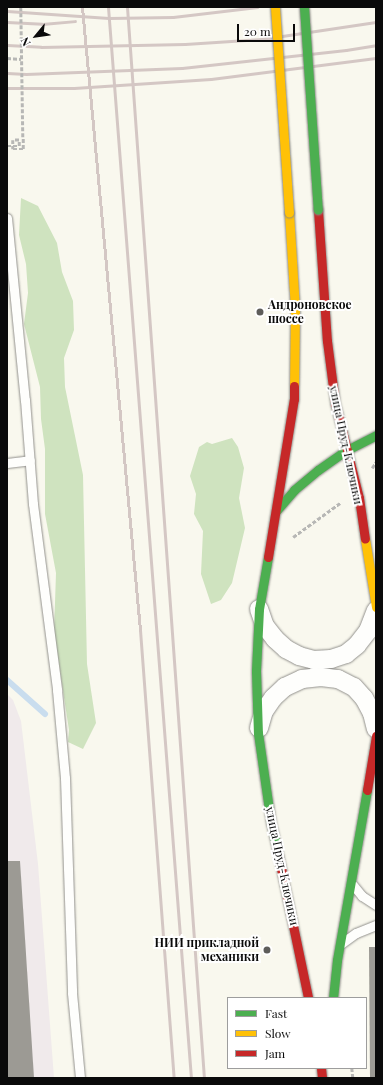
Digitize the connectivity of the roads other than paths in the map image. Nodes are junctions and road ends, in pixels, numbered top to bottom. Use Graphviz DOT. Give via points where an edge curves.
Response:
graph roads {
  1 [pos="275,7"];
  2 [pos="304,7"];
  3 [pos="7,218"];
  4 [pos="376,435"];
  5 [pos="347,450"];
  6 [pos="30,460"];
  7 [pos="7,463"];
  8 [pos="275,512"];
  9 [pos="376,608"];
  10 [pos="259,609"];
  11 [pos="376,729"];
  12 [pos="258,733"];
  13 [pos="376,736"];
  14 [pos="350,882"];
  15 [pos="376,905"];
  16 [pos="376,925"];
  17 [pos="340,945"];
  18 [pos="308,997"];
  19 [pos="333,997"];
  20 [pos="80,1078"];
  1 -- 8 [label="street, улица Пруд-Ключики, bridge" via="295,309 294,399"];
  2 -- 5 [label="street, улица Пруд-Ключики, bridge" via="327,341 335,403"];
  3 -- 6 [label="lane"];
  4 -- 5 [label="street"];
  5 -- 8 [label="street" via="294,490"];
  5 -- 9 [label="street, улица Пруд-Ключики" via="359,498"];
  6 -- 7 [label="lane"];
  6 -- 20 [label="lane" via="65,778 72,993"];
  8 -- 10 [label="street, улица Пруд-Ключики"];
  9 -- 10 [label="street, улица Пруд-Ключики" via="368,631 357,645 346,654 331,659 314,660 286,649 275,639 265,626"];
  10 -- 12 [label="street, улица Пруд-Ключики" via="256,671"];
  11 -- 12 [label="street, улица Пруд-Ключики" via="364,698 354,688 338,679 320,677 302,679 285,687 264,711"];
  12 -- 18 [label="street, улица Пруд-Ключики" via="271,822"];
  13 -- 14 [label="street"];
  14 -- 15 [label="lane" via="362,896"];
  14 -- 17 [label="street"];
  16 -- 17 [label="lane" via="356,933"];
  17 -- 19 [label="street"];
}
